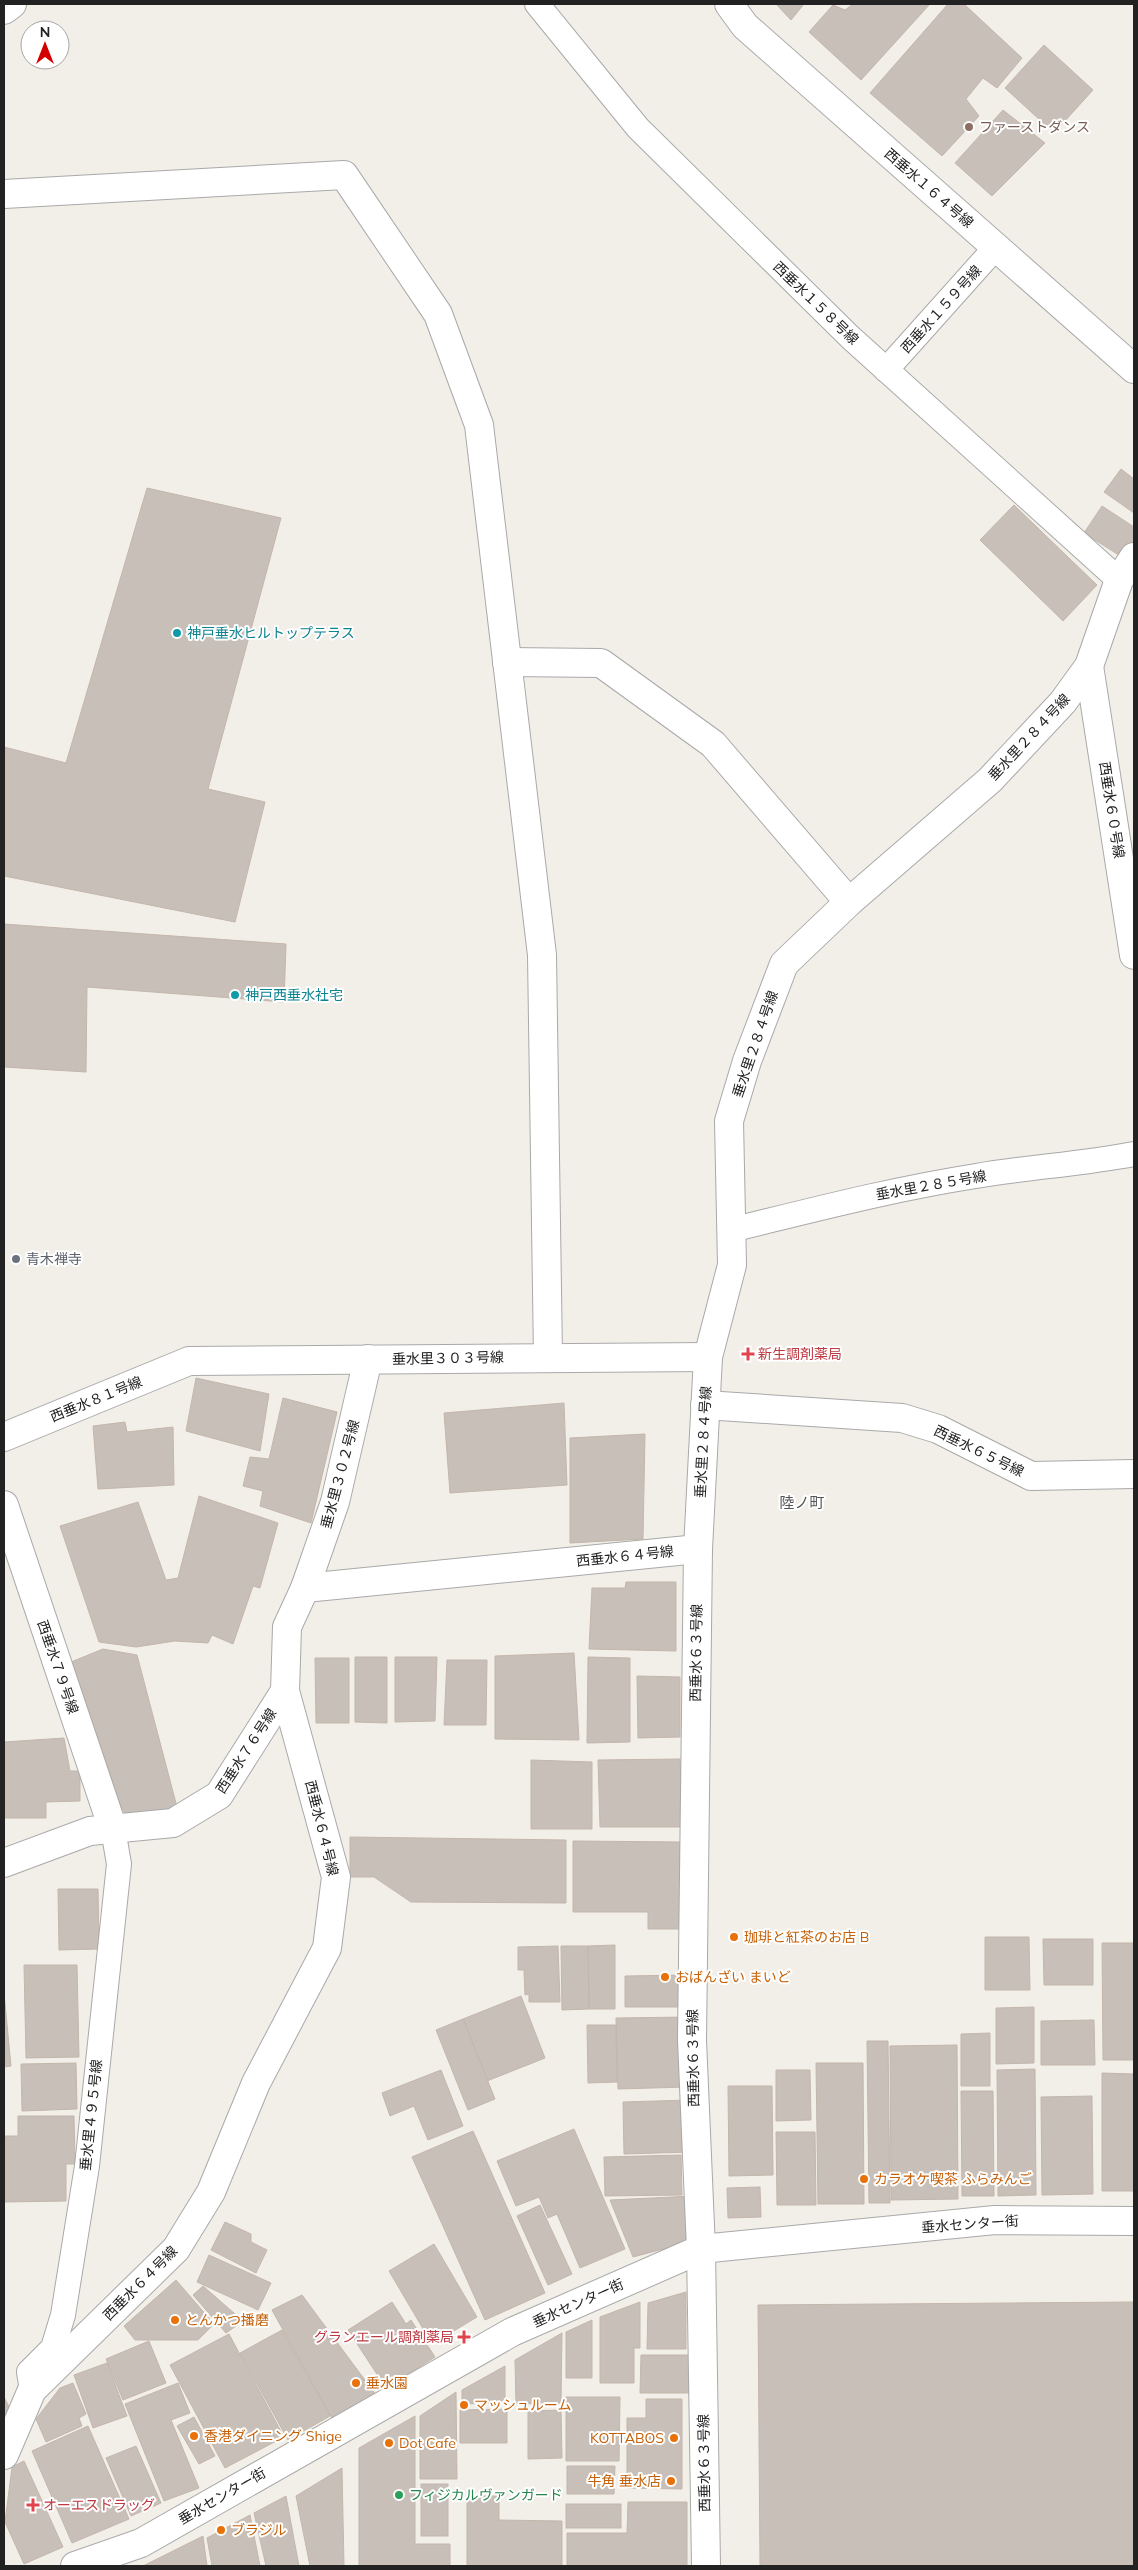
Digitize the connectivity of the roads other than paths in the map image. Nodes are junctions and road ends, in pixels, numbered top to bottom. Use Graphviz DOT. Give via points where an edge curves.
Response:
graph roads {
  1 [pos="12,4"];
  2 [pos="537,4"];
  3 [pos="729,4"];
  4 [pos="4,10"];
  5 [pos="4,194"];
  6 [pos="996,247"];
  7 [pos="1134,369"];
  8 [pos="886,370"];
  9 [pos="1134,557"];
  10 [pos="1119,580"];
  11 [pos="507,662"];
  12 [pos="1089,666"];
  13 [pos="849,902"];
  14 [pos="1134,955"];
  15 [pos="1134,1154"];
  16 [pos="731,1230"];
  17 [pos="548,1357"];
  18 [pos="708,1357"];
  19 [pos="368,1359"];
  20 [pos="189,1361"];
  21 [pos="705,1405"];
  22 [pos="4,1436"];
  23 [pos="1134,1474"];
  24 [pos="4,1505"];
  25 [pos="698,1549"];
  26 [pos="305,1588"];
  27 [pos="285,1691"];
  28 [pos="113,1829"];
  29 [pos="4,1863"];
  30 [pos="1134,2221"];
  31 [pos="701,2249"];
  32 [pos="32,2390"];
  33 [pos="4,2455"];
  34 [pos="75,2566"];
  35 [pos="706,2566"];
  1 -- 4 [label="street"];
  2 -- 8 [label="lane, 西垂水１５８号線" via="638,128"];
  3 -- 6 [label="street, 西垂水１６４号線" via="745,26"];
  5 -- 11 [label="street" via="344,175 438,314 479,425"];
  6 -- 7 [label="street, 西垂水１６４号線"];
  6 -- 8 [label="lane, 西垂水１５９号線"];
  8 -- 10 [label="lane, 西垂水１５８号線"];
  9 -- 10 [label="street"];
  10 -- 12 [label="street"];
  11 -- 13 [label="street" via="601,663 713,744"];
  11 -- 17 [label="street" via="542,955"];
  12 -- 13 [label="street, 垂水里２８４号線" via="1063,702 990,780"];
  12 -- 14 [label="street, 西垂水６０号線"];
  13 -- 16 [label="street, 垂水里２８４号線" via="784,964 747,1061 729,1121"];
  15 -- 16 [label="lane, 垂水里２８５号線" via="1086,1164 978,1176 882,1193"];
  16 -- 18 [label="street, 垂水里２８４号線" via="732,1265"];
  17 -- 18 [label="street, 垂水里３０３号線"];
  17 -- 19 [label="street, 垂水里３０３号線"];
  18 -- 21 [label="street, 垂水里２８４号線"];
  19 -- 20 [label="street, 垂水里３０３号線"];
  19 -- 26 [label="street, 垂水里３０２号線" via="335,1502"];
  20 -- 22 [label="street, 西垂水８１号線"];
  21 -- 23 [label="street, 西垂水６５号線" via="902,1418 938,1429 1031,1476"];
  21 -- 25 [label="street, 垂水里２８４号線"];
  24 -- 28 [label="street, 西垂水７９号線"];
  25 -- 26 [label="street, 西垂水６４号線"];
  25 -- 31 [label="street, 西垂水６３号線" via="692,2040"];
  26 -- 27 [label="street, 西垂水６４号線" via="288,1627"];
  27 -- 28 [label="street, 西垂水７６号線" via="219,1795 173,1823"];
  27 -- 32 [label="street, 西垂水６４号線" via="336,1877 326,1948 256,2083 211,2192 176,2250"];
  28 -- 29 [label="street, 西垂水７６号線" via="90,1831"];
  28 -- 32 [label="lane, 垂水里４９５号線" via="119,1864 87,2166 63,2315 52,2348 29,2372"];
  30 -- 31 [label="street, 垂水センター街" via="994,2220"];
  31 -- 34 [label="street, 垂水センター街" via="512,2332 141,2543"];
  31 -- 35 [label="street, 西垂水６３号線"];
  32 -- 33 [label="street, 西垂水６４号線"];
}
